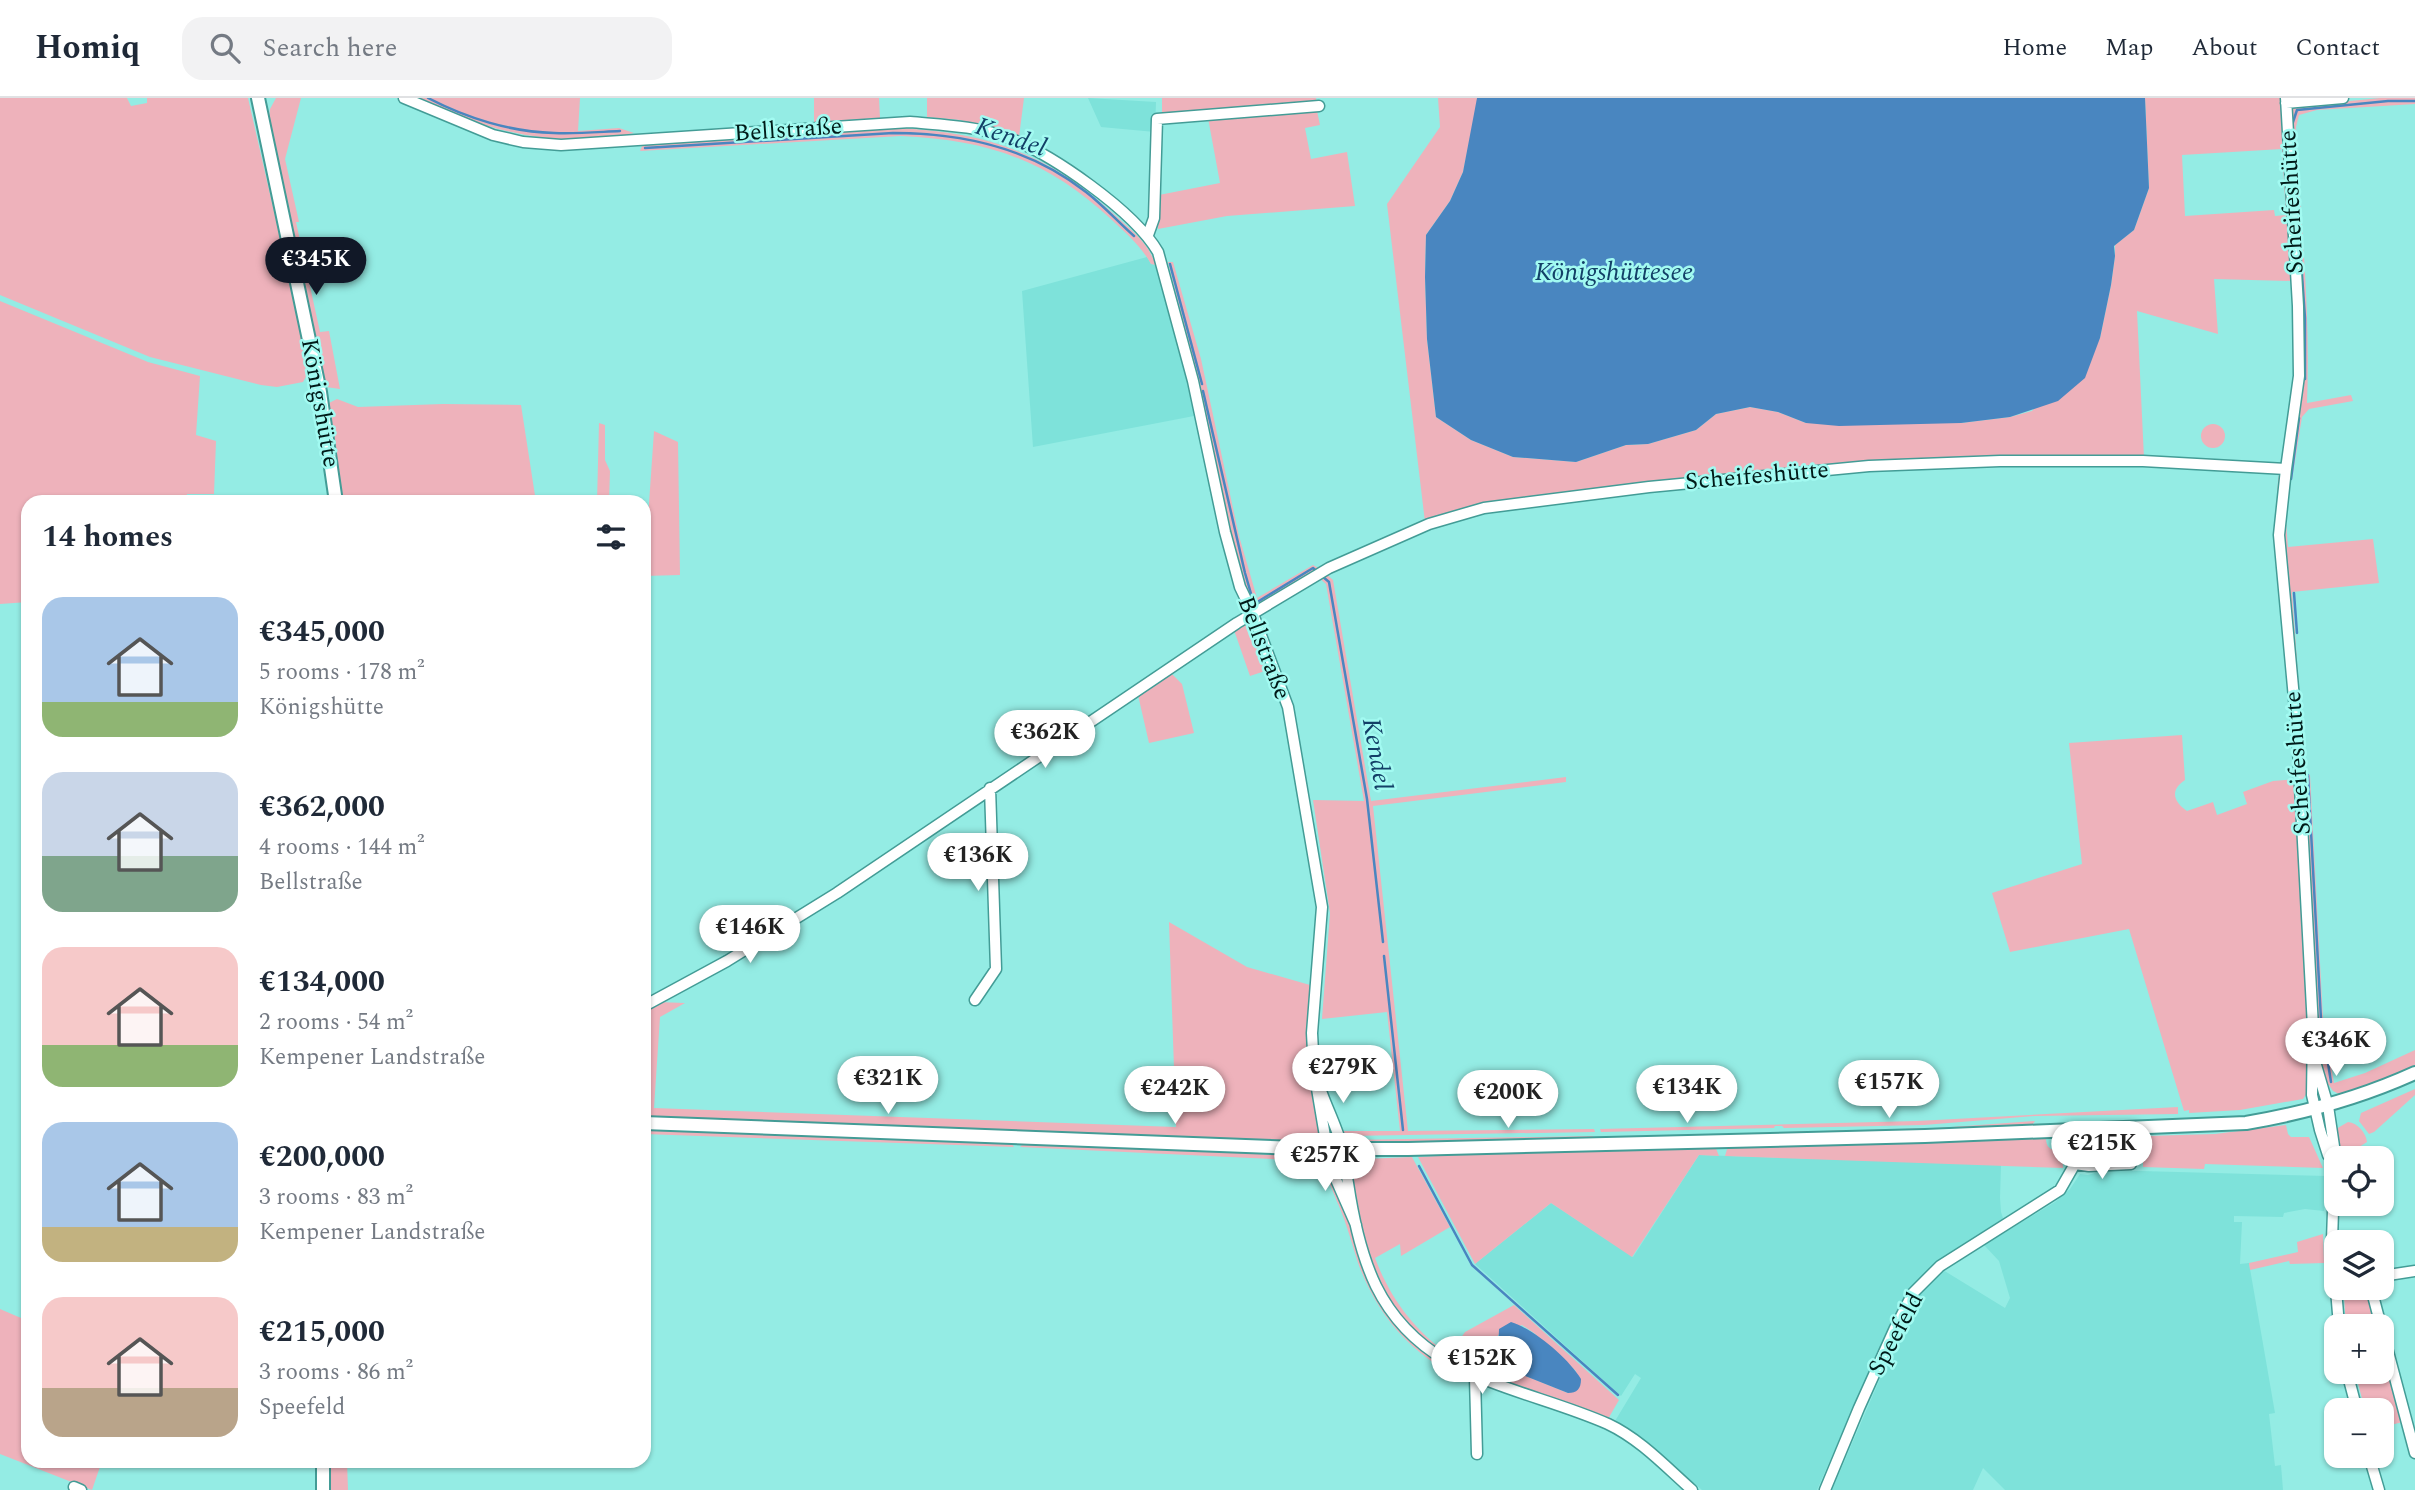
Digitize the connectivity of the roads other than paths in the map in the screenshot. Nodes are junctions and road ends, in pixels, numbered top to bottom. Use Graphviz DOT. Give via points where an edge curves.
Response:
graph roads {
  1 [pos="258,98"];
  2 [pos="404,98"];
  3 [pos="2343,98"];
  4 [pos="2286,101"];
  5 [pos="1319,106"];
  6 [pos="1148,235"];
  7 [pos="2286,468"];
  8 [pos="336,495"];
  9 [pos="1253,614"];
  10 [pos="1237,624"];
  11 [pos="990,788"];
  12 [pos="975,1000"];
  13 [pos="651,1002"];
  14 [pos="2314,1057"];
  15 [pos="1314,1071"];
  16 [pos="2415,1073"];
  17 [pos="2328,1106"];
  18 [pos="2314,1110"];
  19 [pos="651,1123"];
  20 [pos="2085,1129"];
  21 [pos="2070,1130"];
  22 [pos="2325,1146"];
  23 [pos="2333,1146"];
  24 [pos="1325,1149"];
  25 [pos="1343,1149"];
  26 [pos="2075,1164"];
  27 [pos="2131,1164"];
  28 [pos="1356,1225"];
  29 [pos="2415,1271"];
  30 [pos="2394,1274"];
  31 [pos="2394,1376"];
  32 [pos="1475,1377"];
  33 [pos="2415,1453"];
  34 [pos="1477,1454"];
  35 [pos="323,1468"];
  36 [pos="2373,1468"];
  37 [pos="323,1490"];
  38 [pos="1692,1490"];
  39 [pos="1825,1490"];
  40 [pos="2379,1490"];
  1 -- 8 [label="street, Königshütte" via="320,392"];
  2 -- 6 [label="street, Bellstraße" via="493,135 561,145 910,122 960,127 1006,137 1053,160"];
  3 -- 4 [label="street, Scheifeshütte"];
  4 -- 7 [label="street, Scheifeshütte" via="2299,376"];
  5 -- 6 [label="street" via="1157,118 1154,218"];
  6 -- 9 [label="street, Bellstraße" via="1158,252 1193,381 1240,587"];
  7 -- 9 [label="street, Scheifeshütte" via="2143,461 1869,466 1484,508 1429,524 1329,568"];
  7 -- 14 [label="street, Scheifeshütte" via="2279,534 2297,731"];
  9 -- 10 [label="street, Scheifeshütte"];
  9 -- 15 [label="street, Bellstraße" via="1288,707 1322,906 1312,1033"];
  10 -- 11 [label="street, Bellstraße"];
  11 -- 12 [label="street" via="996,969"];
  11 -- 13 [label="street, Bellstraße" via="837,892"];
  14 -- 17 [label="street, Scheifeshütte"];
  14 -- 18 [label="street, Scheifeshütte"];
  15 -- 24 [label="street, Bellstraße"];
  15 -- 25 [label="street, Bellstraße"];
  16 -- 17 [label="street"];
  17 -- 18 [label="street"];
  17 -- 23 [label="street, Scheifeshütte"];
  18 -- 20 [label="street" via="2232,1124"];
  18 -- 22 [label="street, Scheifeshütte"];
  19 -- 24 [label="street"];
  20 -- 21 [label="street"];
  20 -- 26 [label="street, Speefeld"];
  21 -- 25 [label="street"];
  21 -- 26 [label="street"];
  24 -- 25 [label="street"];
  24 -- 28 [label="street, Bellstraße"];
  25 -- 28 [label="street, Bellstraße"];
  26 -- 27 [label="street"];
  26 -- 39 [label="street, Speefeld" via="2060,1190 1940,1266 1913,1293"];
  28 -- 32 [label="street, Bellstraße" via="1376,1285 1404,1327 1435,1354"];
  29 -- 30 [label="street"];
  31 -- 33 [label="street"];
  32 -- 34 [label="street"];
  32 -- 38 [label="street, Bellstraße" via="1609,1425 1647,1450"];
  35 -- 37 [label="street"];
  36 -- 40 [label="street"];
}
